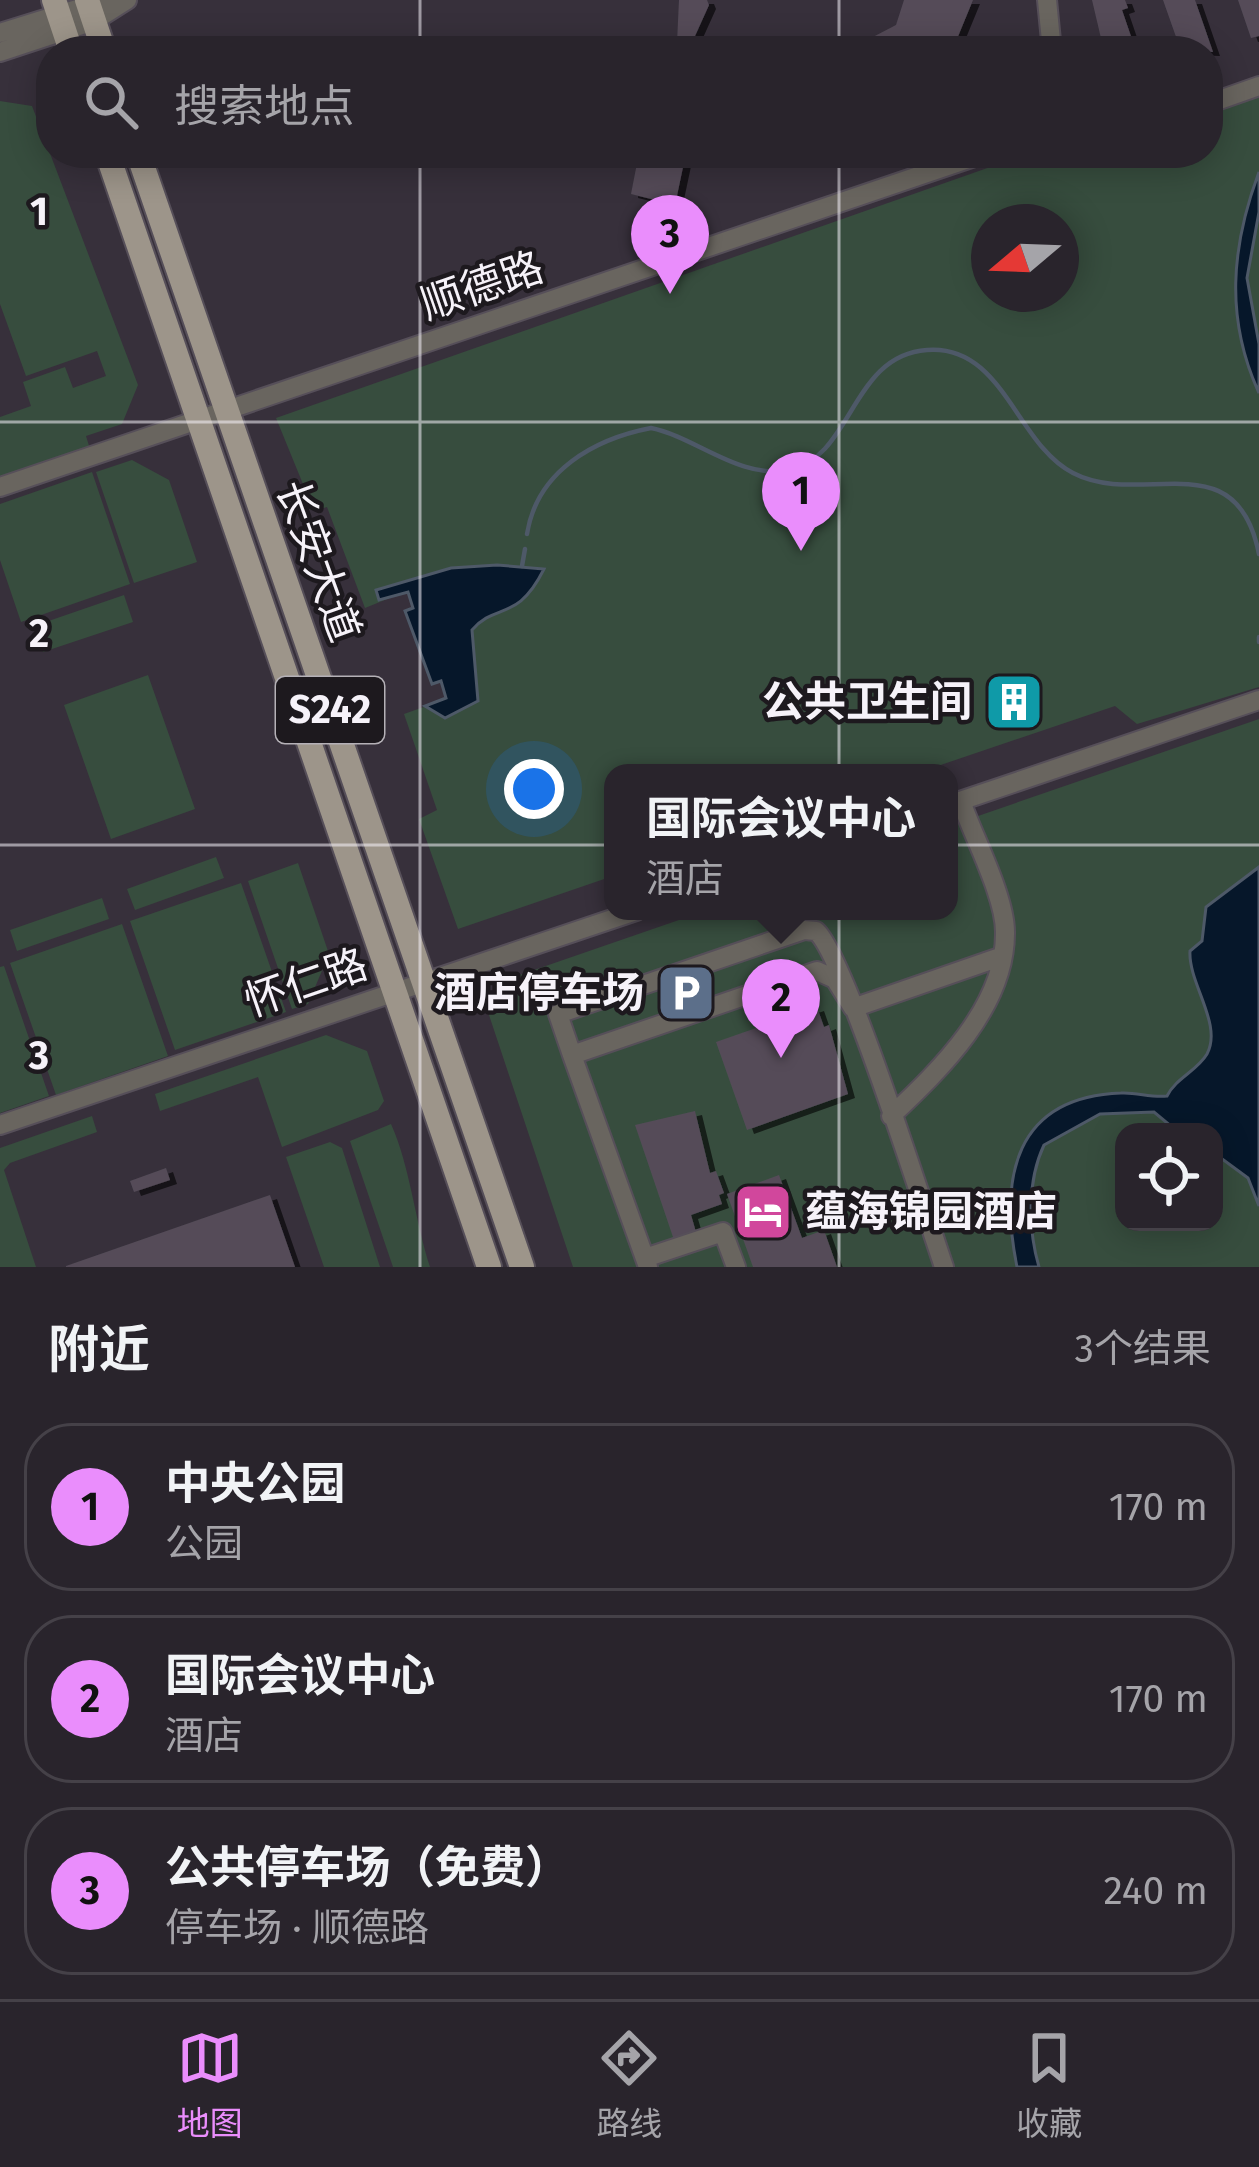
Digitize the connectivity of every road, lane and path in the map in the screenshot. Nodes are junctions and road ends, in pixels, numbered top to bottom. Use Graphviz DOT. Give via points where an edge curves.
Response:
graph roads {
  1 [pos="127,0"];
  2 [pos="1047,0"];
  3 [pos="94,6"];
  4 [pos="62,24"];
  5 [pos="0,34"];
  6 [pos="101,36"];
  7 [pos="1051,36"];
  8 [pos="0,52"];
  9 [pos="1259,86"];
  10 [pos="1223,99"];
  11 [pos="111,168"];
  12 [pos="143,168"];
  13 [pos="942,168"];
  14 [pos="224,412"];
  15 [pos="199,421"];
  16 [pos="0,488"];
  17 [pos="1259,700"];
  18 [pos="958,802"];
  19 [pos="958,810"];
  20 [pos="609,920"];
  21 [pos="1000,956"];
  22 [pos="425,981"];
  23 [pos="395,991"];
  24 [pos="853,1008"];
  25 [pos="572,1055"];
  26 [pos="891,1116"];
  27 [pos="0,1125"];
  28 [pos="646,1263"];
  29 [pos="489,1267"];
  30 [pos="522,1267"];
  31 [pos="736,1267"];
  32 [pos="944,1267"];
  1 -- 3 [label="street"];
  2 -- 7 [label="street"];
  3 -- 4 [label="street"];
  3 -- 6 [label="main road"];
  4 -- 5 [label="street"];
  4 -- 8 [label="street"];
  9 -- 10 [label="street"];
  11 -- 15 [label="main road, 长安大道 / S242"];
  12 -- 14 [label="main road, 长安大道 / S242"];
  13 -- 14 [label="street, 顺德路"];
  14 -- 15 [label="street, 顺德路"];
  14 -- 22 [label="main road, 长安大道 / S242"];
  15 -- 16 [label="street, 顺德路"];
  15 -- 23 [label="main road, 长安大道 / S242"];
  17 -- 18 [label="street"];
  19 -- 21 [label="street" via="1003,916"];
  20 -- 22 [label="street, 怀仁路"];
  21 -- 24 [label="street"];
  21 -- 26 [label="street" via="952,1055"];
  22 -- 23 [label="street, 怀仁路"];
  22 -- 30 [label="main road, 长安大道 / S242"];
  23 -- 27 [label="street, 怀仁路"];
  23 -- 29 [label="main road, 长安大道 / S242"];
  24 -- 25 [label="street" via="835,979 817,971"];
  24 -- 25 [label="street" via="830,945 804,930 558,1014"];
  24 -- 26 [label="street"];
  25 -- 28 [label="street"];
  26 -- 32 [label="street"];
  28 -- 31 [label="street" via="723,1232"];
}
